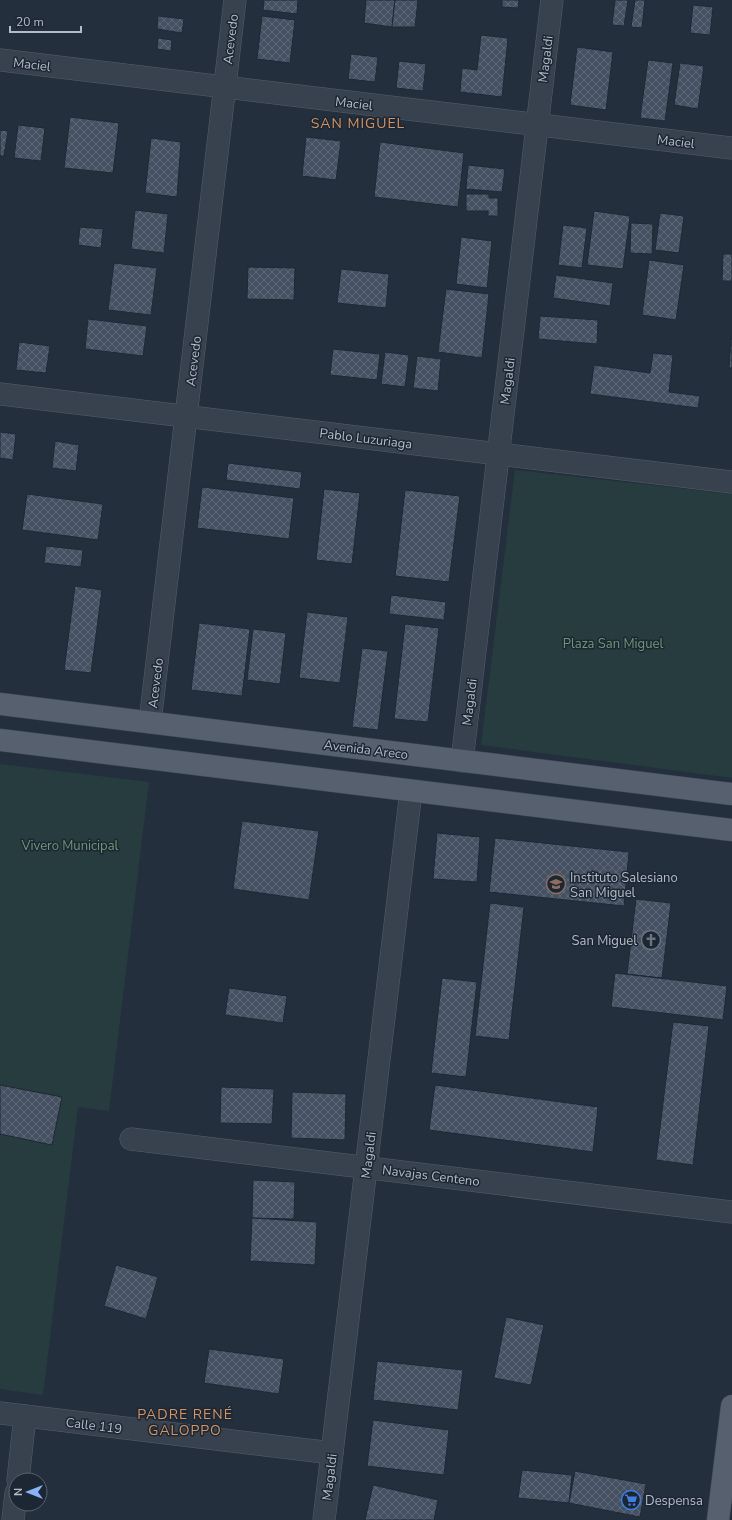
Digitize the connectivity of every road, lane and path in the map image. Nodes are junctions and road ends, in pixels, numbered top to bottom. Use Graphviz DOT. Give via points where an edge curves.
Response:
graph roads {
  1 [pos="235,0"];
  2 [pos="552,0"];
  3 [pos="0,60"];
  4 [pos="225,87"];
  5 [pos="537,124"];
  6 [pos="732,148"];
  7 [pos="0,394"];
  8 [pos="186,416"];
  9 [pos="498,454"];
  10 [pos="732,482"];
  11 [pos="0,704"];
  12 [pos="150,722"];
  13 [pos="0,740"];
  14 [pos="462,761"];
  15 [pos="411,791"];
  16 [pos="732,794"];
  17 [pos="732,830"];
  18 [pos="131,1139"];
  19 [pos="366,1167"];
  20 [pos="732,1212"];
  21 [pos="732,1406"];
  22 [pos="0,1413"];
  23 [pos="25,1416"];
  24 [pos="332,1453"];
  25 [pos="19,1472"];
  26 [pos="324,1520"];
  27 [pos="718,1520"];
  1 -- 4 [label="street, Acevedo"];
  2 -- 5 [label="street, Magaldi"];
  3 -- 4 [label="street, Maciel"];
  4 -- 5 [label="street, Maciel"];
  4 -- 8 [label="street, Acevedo"];
  5 -- 6 [label="street, Maciel"];
  5 -- 9 [label="street, Magaldi"];
  7 -- 8 [label="street, Pablo Luzuriaga"];
  8 -- 9 [label="street, Pablo Luzuriaga"];
  8 -- 12 [label="street, Acevedo"];
  9 -- 10 [label="street, Pablo Luzuriaga"];
  9 -- 14 [label="street, Magaldi"];
  11 -- 12 [label="main road, Avenida Areco"];
  12 -- 14 [label="main road, Avenida Areco"];
  13 -- 15 [label="main road"];
  14 -- 16 [label="main road, Avenida Areco"];
  15 -- 17 [label="main road"];
  15 -- 19 [label="street, Magaldi"];
  18 -- 19 [label="street, Navajas Centeno"];
  19 -- 20 [label="street, Navajas Centeno"];
  19 -- 24 [label="street, Magaldi"];
  21 -- 27 [label="main road"];
  22 -- 23 [label="street, Calle 119"];
  23 -- 24 [label="street, Calle 119"];
  23 -- 25 [label="street"];
  24 -- 26 [label="street, Magaldi"];
}
